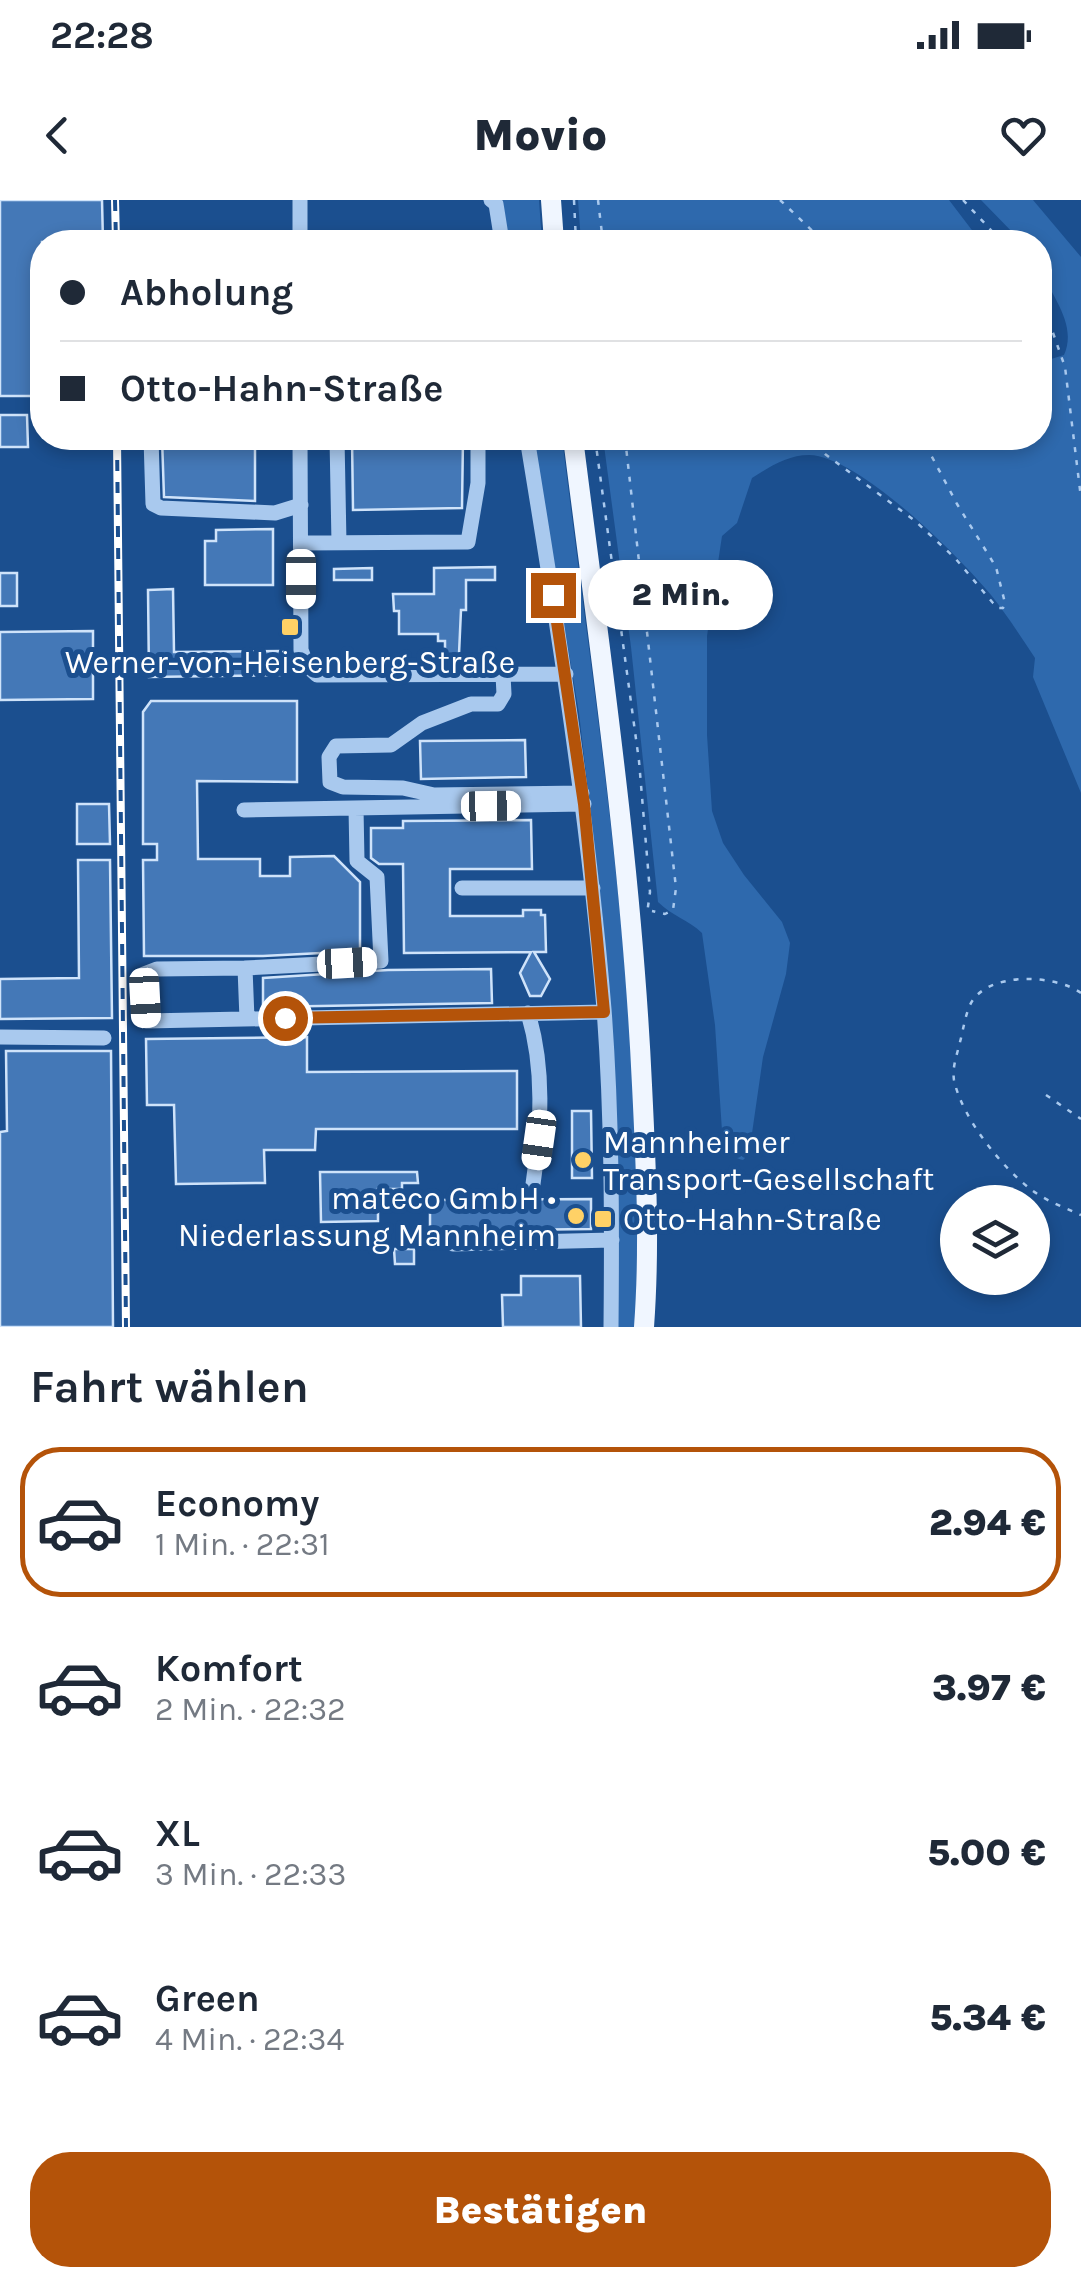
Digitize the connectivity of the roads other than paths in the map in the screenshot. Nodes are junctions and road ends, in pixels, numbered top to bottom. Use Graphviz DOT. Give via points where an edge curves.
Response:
graph roads {
  1 [pos="300,200"];
  2 [pos="491,200"];
  3 [pos="551,200"];
  4 [pos="300,230"];
  5 [pos="500,230"];
  6 [pos="553,230"];
  7 [pos="151,450"];
  8 [pos="300,450"];
  9 [pos="337,450"];
  10 [pos="478,450"];
  11 [pos="529,450"];
  12 [pos="575,450"];
  13 [pos="301,504"];
  14 [pos="339,542"];
  15 [pos="301,543"];
  16 [pos="566,674"];
  17 [pos="503,675"];
  18 [pos="583,799"];
  19 [pos="356,808"];
  20 [pos="244,810"];
  21 [pos="462,888"];
  22 [pos="593,888"];
  23 [pos="245,968"];
  24 [pos="604,1012"];
  25 [pos="528,1013"];
  26 [pos="247,1019"];
  27 [pos="0,1037"];
  28 [pos="104,1038"];
  29 [pos="533,1184"];
  30 [pos="612,1240"];
  31 [pos="453,1244"];
  32 [pos="612,1327"];
  33 [pos="644,1327"];
  1 -- 4 [label="street"];
  2 -- 5 [label="street"];
  3 -- 6 [label="main road"];
  7 -- 13 [label="street" via="153,504 161,508 275,513"];
  8 -- 13 [label="street"];
  9 -- 14 [label="street"];
  10 -- 14 [label="street" via="468,542"];
  11 -- 16 [label="street"];
  12 -- 33 [label="main road" via="632,930 646,1171"];
  13 -- 15 [label="street"];
  14 -- 15 [label="street"];
  15 -- 17 [label="street" via="302,650 317,675"];
  16 -- 17 [label="street"];
  16 -- 18 [label="street"];
  17 -- 18 [label="street" via="498,704 471,704 422,722 391,745 336,746 330,782 434,795"];
  18 -- 19 [label="street"];
  18 -- 22 [label="street"];
  19 -- 20 [label="street"];
  19 -- 23 [label="street" via="357,861 377,876 380,961"];
  21 -- 22 [label="street"];
  22 -- 24 [label="street"];
  23 -- 26 [label="street"];
  23 -- 26 [label="street" via="144,974 146,1022"];
  24 -- 25 [label="street"];
  24 -- 30 [label="street"];
  25 -- 26 [label="street"];
  25 -- 29 [label="street" via="539,1054"];
  27 -- 28 [label="street"];
  30 -- 31 [label="street"];
  30 -- 32 [label="street"];
}
